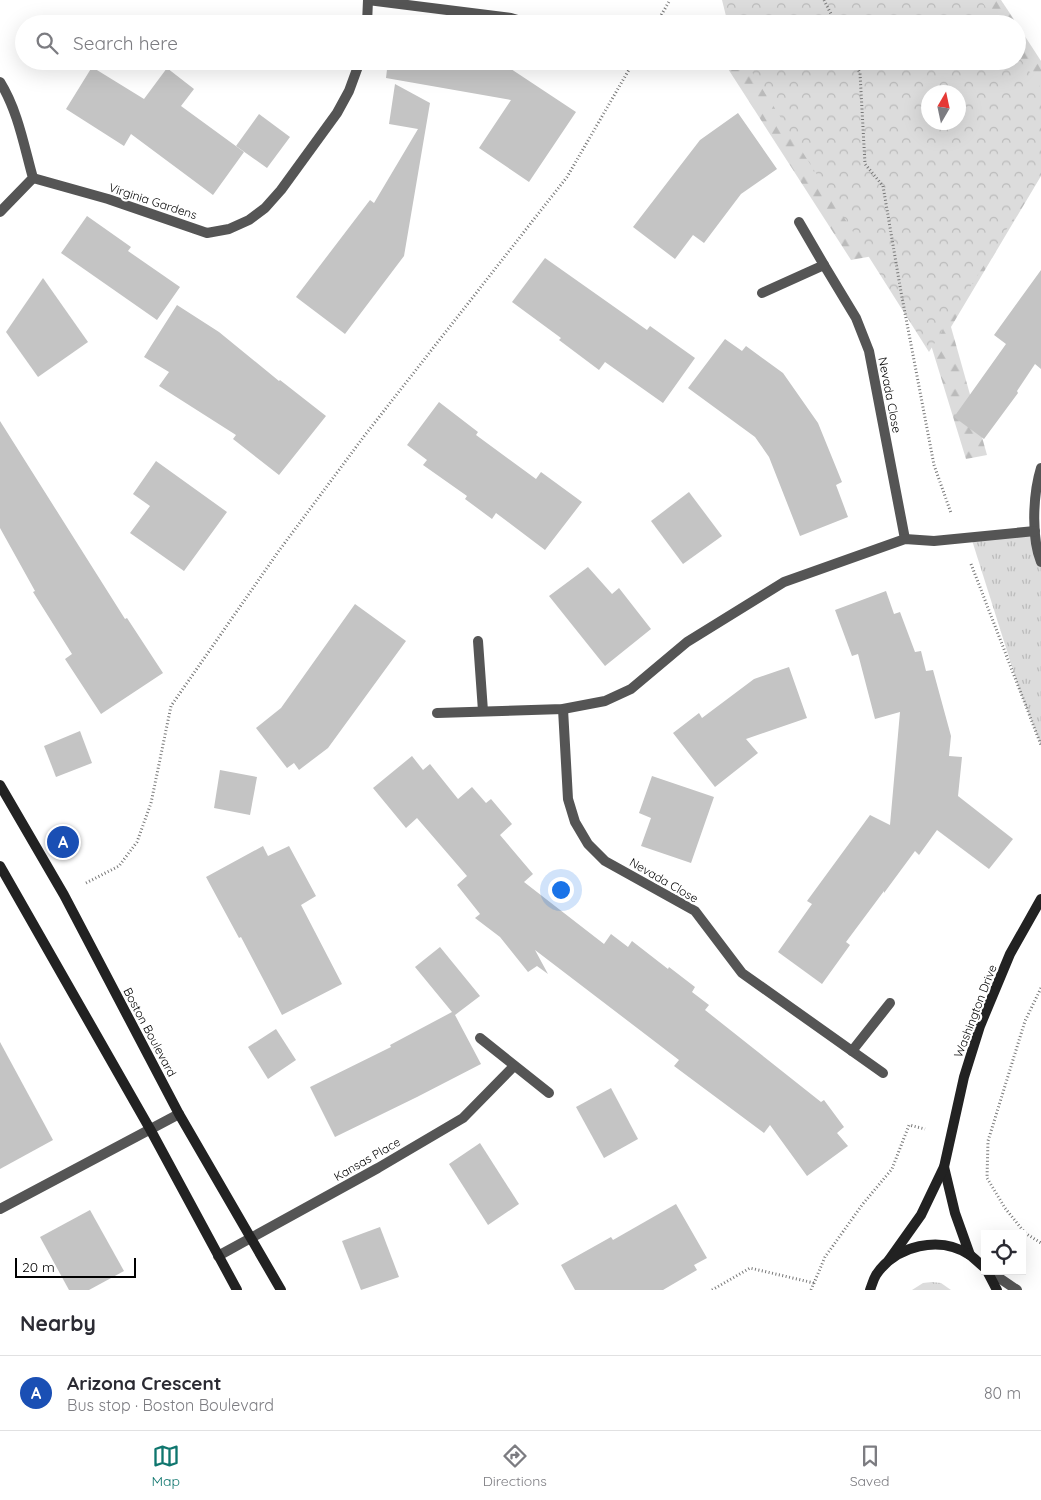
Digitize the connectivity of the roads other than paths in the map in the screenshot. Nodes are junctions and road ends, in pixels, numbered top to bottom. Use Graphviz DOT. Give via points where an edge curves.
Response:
graph roads {
  1 [pos="368,0"];
  2 [pos="367,15"];
  3 [pos="487,15"];
  4 [pos="357,70"];
  5 [pos="0,82"];
  6 [pos="33,178"];
  7 [pos="0,212"];
  8 [pos="799,222"];
  9 [pos="824,265"];
  10 [pos="762,292"];
  11 [pos="1041,468"];
  12 [pos="1035,531"];
  13 [pos="905,539"];
  14 [pos="1041,562"];
  15 [pos="478,641"];
  16 [pos="563,710"];
  17 [pos="483,711"];
  18 [pos="437,713"];
  19 [pos="0,785"];
  20 [pos="0,866"];
  21 [pos="1041,899"];
  22 [pos="890,1003"];
  23 [pos="480,1038"];
  24 [pos="852,1051"];
  25 [pos="514,1066"];
  26 [pos="883,1073"];
  27 [pos="548,1093"];
  28 [pos="179,1114"];
  29 [pos="150,1129"];
  30 [pos="944,1167"];
  31 [pos="0,1210"];
  32 [pos="251,1237"];
  33 [pos="970,1255"];
  34 [pos="218,1256"];
  35 [pos="890,1260"];
  36 [pos="981,1265"];
  37 [pos="990,1275"];
  38 [pos="994,1275"];
  39 [pos="237,1290"];
  40 [pos="281,1290"];
  41 [pos="868,1290"];
  42 [pos="997,1290"];
  43 [pos="1017,1290"];
  1 -- 2 [label="street"];
  1 -- 3 [label="street"];
  4 -- 6 [label="street, Virginia Gardens" via="337,113 281,190 250,220 229,228 207,232"];
  5 -- 6 [label="street" via="9,97"];
  6 -- 7 [label="street"];
  8 -- 9 [label="street, Nevada Close"];
  9 -- 10 [label="street"];
  9 -- 13 [label="street, Nevada Close" via="856,318 869,351"];
  11 -- 12 [label="street"];
  12 -- 13 [label="street" via="934,541"];
  12 -- 14 [label="street"];
  13 -- 16 [label="street" via="784,582 687,642 631,689 605,700"];
  15 -- 17 [label="street"];
  16 -- 17 [label="street"];
  16 -- 24 [label="street, Nevada Close" via="568,798 575,822 588,844 605,861 695,911 742,973"];
  17 -- 18 [label="street"];
  19 -- 28 [label="street, Boston Boulevard" via="64,895"];
  20 -- 29 [label="street"];
  21 -- 30 [label="street, Washington Drive" via="1010,954 980,1026 964,1077"];
  22 -- 24 [label="street"];
  23 -- 25 [label="street"];
  24 -- 26 [label="street, Nevada Close"];
  25 -- 27 [label="street"];
  25 -- 32 [label="street, Kansas Place" via="463,1118"];
  28 -- 29 [label="street"];
  28 -- 32 [label="street, Boston Boulevard"];
  29 -- 31 [label="street"];
  29 -- 34 [label="street"];
  30 -- 33 [label="street, Washington Drive"];
  30 -- 35 [label="street, Washington Drive" via="921,1216"];
  32 -- 34 [label="street, Kansas Place"];
  32 -- 40 [label="street, Boston Boulevard"];
  33 -- 35 [label="street" via="950,1246 929,1244 908,1249"];
  33 -- 36 [label="street"];
  34 -- 39 [label="street"];
  35 -- 41 [label="street"];
  37 -- 42 [label="street"];
  38 -- 43 [label="street"];
}
